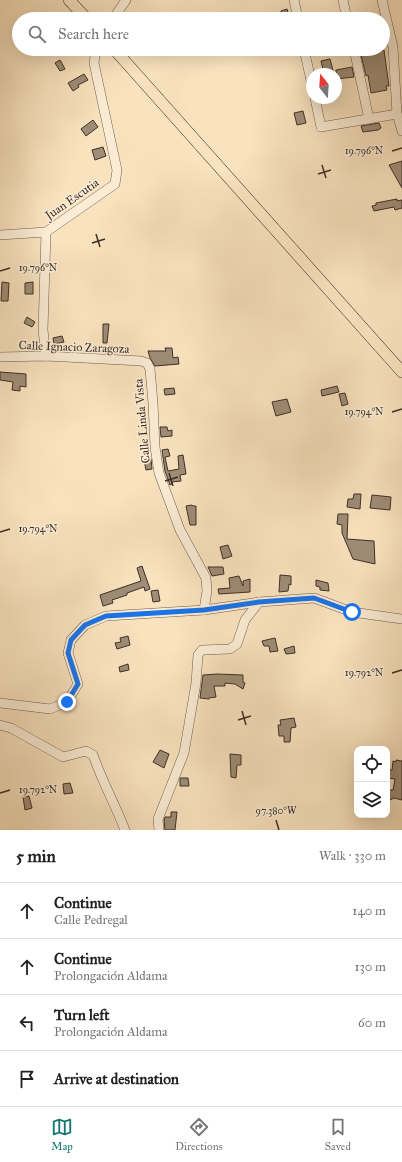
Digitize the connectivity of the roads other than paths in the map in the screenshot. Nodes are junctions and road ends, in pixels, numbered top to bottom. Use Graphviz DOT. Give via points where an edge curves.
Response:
graph roads {
  1 [pos="69,0"];
  2 [pos="126,0"];
  3 [pos="294,0"];
  4 [pos="343,0"];
  5 [pos="382,0"];
  6 [pos="80,12"];
  7 [pos="118,12"];
  8 [pos="297,12"];
  9 [pos="346,12"];
  10 [pos="385,12"];
  11 [pos="390,34"];
  12 [pos="95,56"];
  13 [pos="120,56"];
  14 [pos="306,56"];
  15 [pos="356,56"];
  16 [pos="308,68"];
  17 [pos="316,104"];
  18 [pos="397,114"];
  19 [pos="369,119"];
  20 [pos="402,131"];
  21 [pos="46,232"];
  22 [pos="0,235"];
  23 [pos="46,356"];
  24 [pos="0,357"];
  25 [pos="147,364"];
  26 [pos="402,372"];
  27 [pos="259,602"];
  28 [pos="204,610"];
  29 [pos="402,619"];
  30 [pos="0,703"];
  31 [pos="0,725"];
  32 [pos="125,830"];
  33 [pos="159,830"];
  1 -- 6 [label="main road"];
  2 -- 7 [label="street"];
  3 -- 8 [label="street"];
  4 -- 9 [label="street"];
  5 -- 10 [label="street"];
  11 -- 18 [label="street"];
  12 -- 21 [label="street, Juan Escutia" via="94,63 117,170 115,184"];
  13 -- 26 [label="main road"];
  14 -- 16 [label="street"];
  15 -- 19 [label="street"];
  17 -- 19 [label="street" via="321,127"];
  18 -- 19 [label="street"];
  18 -- 20 [label="street"];
  21 -- 22 [label="street, Juan Escutia"];
  21 -- 23 [label="street" via="43,330"];
  23 -- 24 [label="street, Calle Ignacio Zaragoza"];
  23 -- 25 [label="street, Calle Ignacio Zaragoza" via="141,361"];
  25 -- 28 [label="street, Calle Linda Vista" via="150,369 155,447 160,473 180,530 206,578"];
  27 -- 28 [label="street"];
  27 -- 29 [label="street" via="314,598 352,612"];
  27 -- 33 [label="street" via="244,620 237,644 230,649 202,650 198,656 184,753 158,819"];
  28 -- 30 [label="street" via="106,616 85,625 71,640 68,653 78,684 67,702 50,709"];
  31 -- 32 [label="street" via="11,728 63,757 86,751 93,755 101,780"];
}
